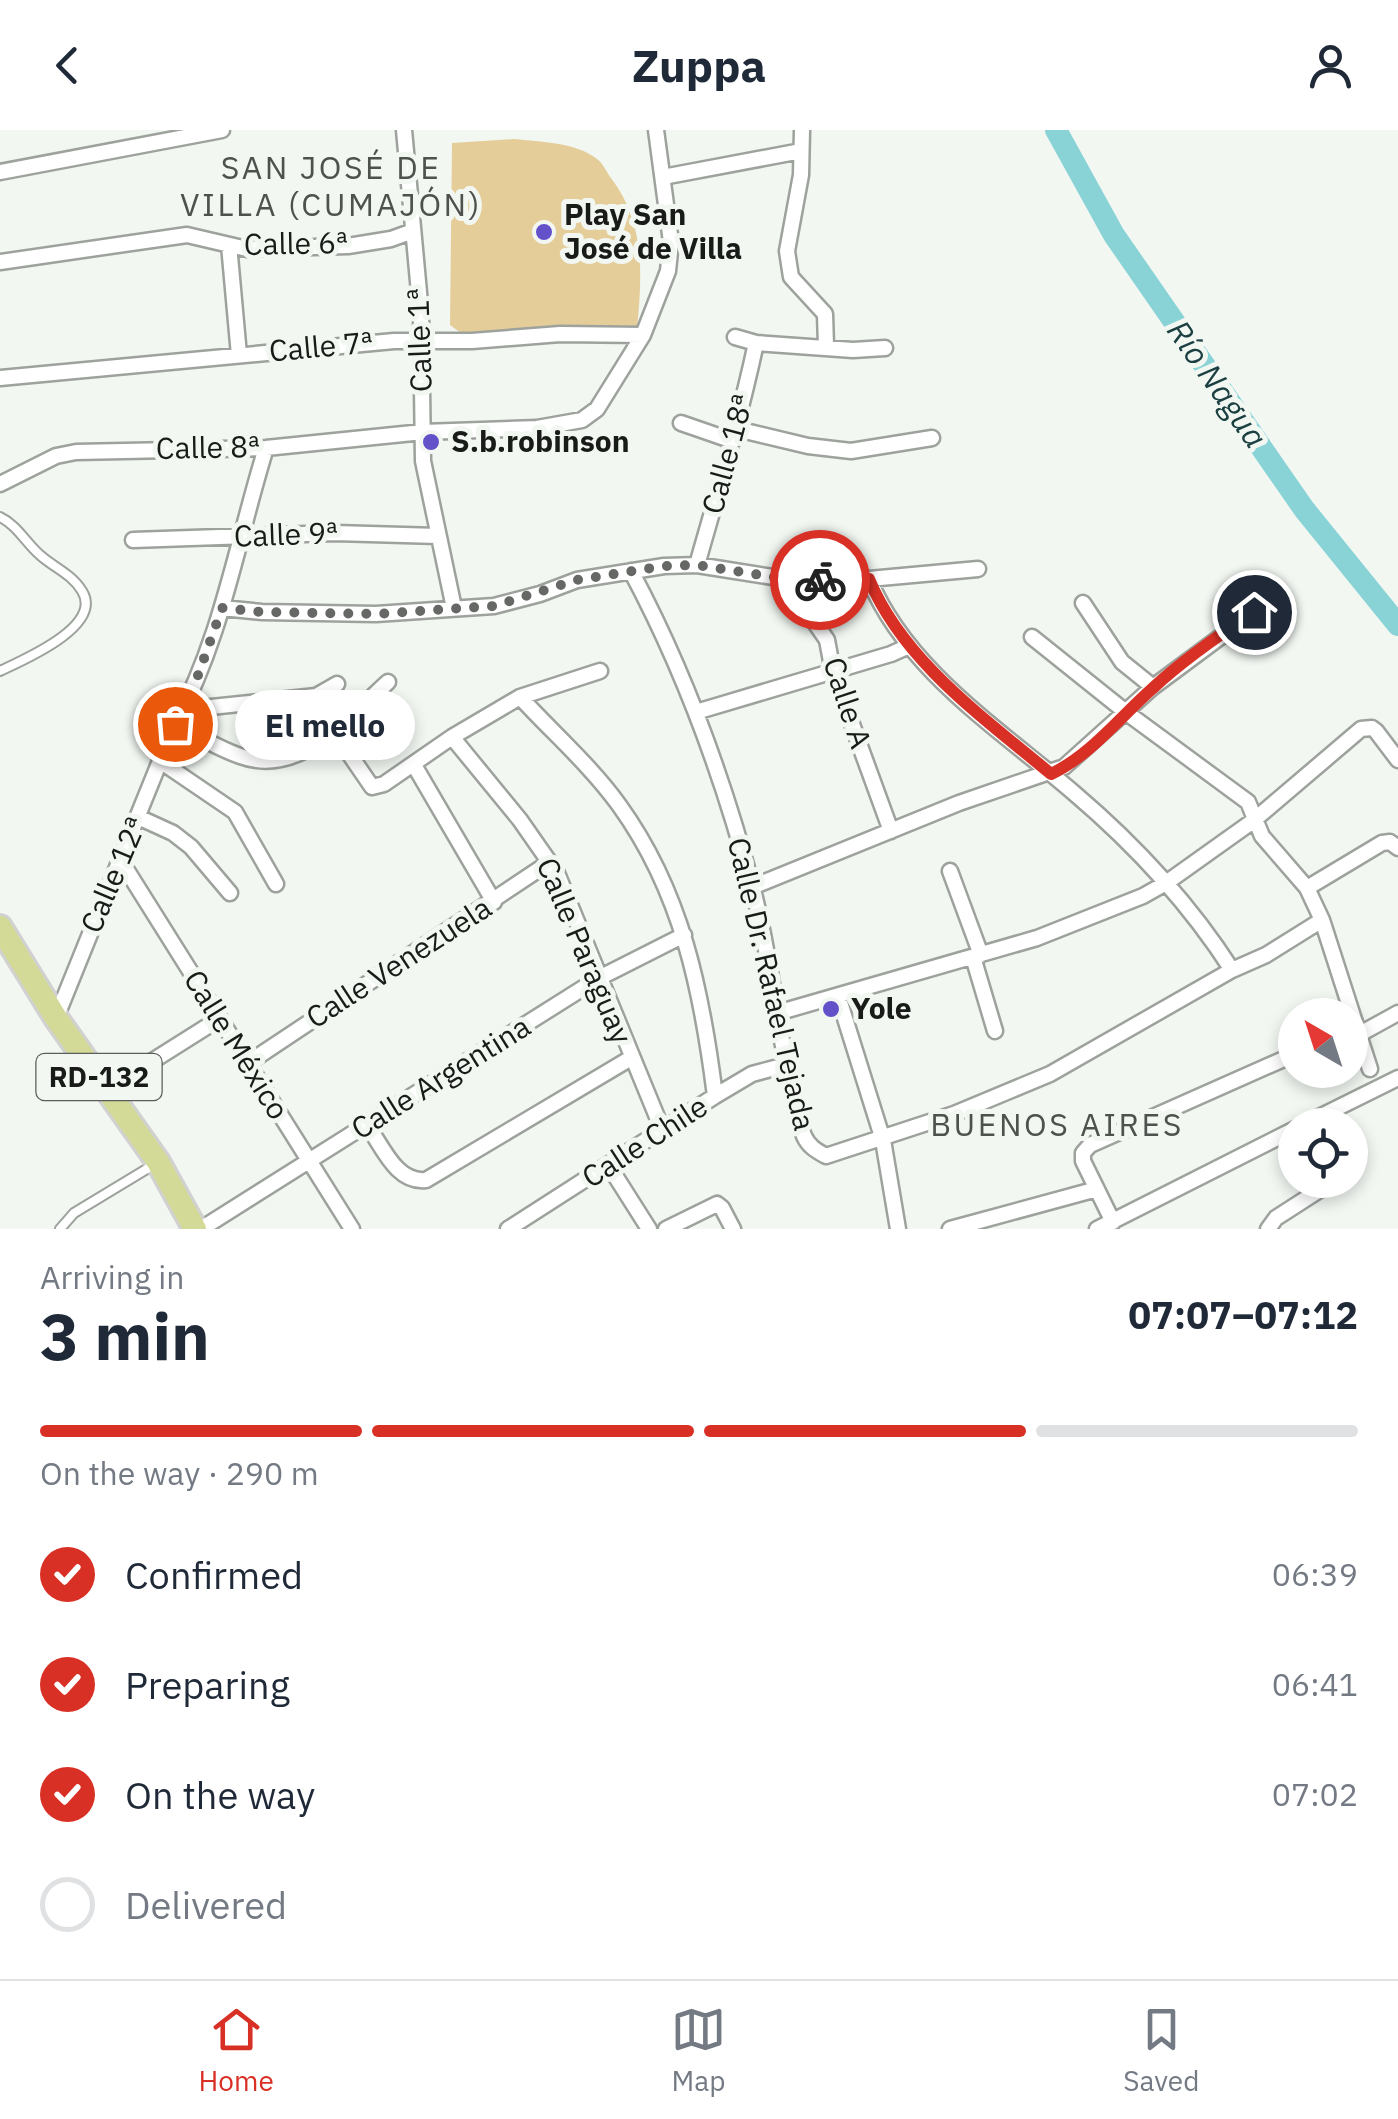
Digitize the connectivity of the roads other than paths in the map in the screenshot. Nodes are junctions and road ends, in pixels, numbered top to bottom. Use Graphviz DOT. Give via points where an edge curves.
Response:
graph roads {
  1 [pos="222,130"];
  2 [pos="404,130"];
  3 [pos="656,130"];
  4 [pos="802,130"];
  5 [pos="800,151"];
  6 [pos="0,172"];
  7 [pos="663,177"];
  8 [pos="413,230"];
  9 [pos="229,245"];
  10 [pos="0,262"];
  11 [pos="643,335"];
  12 [pos="735,337"];
  13 [pos="420,341"];
  14 [pos="756,343"];
  15 [pos="826,346"];
  16 [pos="885,348"];
  17 [pos="239,355"];
  18 [pos="0,378"];
  19 [pos="681,423"];
  20 [pos="422,432"];
  21 [pos="735,434"];
  22 [pos="932,438"];
  23 [pos="266,448"];
  24 [pos="0,484"];
  25 [pos="0,517"];
  26 [pos="243,536"];
  27 [pos="438,536"];
  28 [pos="133,540"];
  29 [pos="697,565"];
  30 [pos="978,569"];
  31 [pos="631,571"];
  32 [pos="869,579"];
  33 [pos="792,580"];
  34 [pos="1083,602"];
  35 [pos="222,608"];
  36 [pos="454,608"];
  37 [pos="1254,612"];
  38 [pos="1032,637"];
  39 [pos="909,646"];
  40 [pos="0,670"];
  41 [pos="600,670"];
  42 [pos="833,672"];
  43 [pos="388,682"];
  44 [pos="337,684"];
  45 [pos="1153,687"];
  46 [pos="520,697"];
  47 [pos="304,698"];
  48 [pos="183,710"];
  49 [pos="696,712"];
  50 [pos="1127,714"];
  51 [pos="175,724"];
  52 [pos="334,733"];
  53 [pos="452,737"];
  54 [pos="1398,760"];
  55 [pos="160,761"];
  56 [pos="414,765"];
  57 [pos="1051,774"];
  58 [pos="138,817"];
  59 [pos="1254,820"];
  60 [pos="892,831"];
  61 [pos="1398,848"];
  62 [pos="121,861"];
  63 [pos="550,862"];
  64 [pos="950,871"];
  65 [pos="1166,883"];
  66 [pos="276,884"];
  67 [pos="752,887"];
  68 [pos="1307,888"];
  69 [pos="230,894"];
  70 [pos="494,902"];
  71 [pos="1322,920"];
  72 [pos="0,926"];
  73 [pos="684,935"];
  74 [pos="977,956"];
  75 [pos="1232,970"];
  76 [pos="599,978"];
  77 [pos="838,996"];
  78 [pos="1346,998"];
  79 [pos="777,1012"];
  80 [pos="1398,1013"];
  81 [pos="56,1018"];
  82 [pos="219,1019"];
  83 [pos="1368,1030"];
  84 [pos="996,1031"];
  85 [pos="631,1058"];
  86 [pos="1278,1062"];
  87 [pos="248,1063"];
  88 [pos="1368,1063"];
  89 [pos="786,1066"];
  90 [pos="1370,1069"];
  91 [pos="1398,1078"];
  92 [pos="108,1089"];
  93 [pos="716,1096"];
  94 [pos="1337,1108"];
  95 [pos="367,1125"];
  96 [pos="662,1129"];
  97 [pos="1278,1138"];
  98 [pos="882,1140"];
  99 [pos="309,1161"];
  100 [pos="158,1162"];
  101 [pos="609,1166"];
  102 [pos="1096,1188"];
  103 [pos="1307,1198"];
  104 [pos="1113,1222"];
  105 [pos="511,1228"];
  106 [pos="60,1229"];
  107 [pos="198,1229"];
  108 [pos="352,1229"];
  109 [pos="648,1229"];
  110 [pos="666,1229"];
  111 [pos="733,1229"];
  112 [pos="898,1229"];
  113 [pos="950,1229"];
  114 [pos="1098,1229"];
  115 [pos="1268,1229"];
  1 -- 6 [label="street"];
  2 -- 8 [label="street, Calle 1ª"];
  3 -- 7 [label="street"];
  4 -- 5 [label="street"];
  5 -- 7 [label="street"];
  5 -- 15 [label="street" via="787,251 791,277 825,314"];
  7 -- 11 [label="street" via="672,242"];
  8 -- 9 [label="street, Calle 6ª" via="348,246"];
  8 -- 13 [label="street, Calle 1ª"];
  9 -- 10 [label="street, Calle 6ª" via="187,235"];
  9 -- 17 [label="street"];
  11 -- 13 [label="street, Calle 7ª"];
  11 -- 20 [label="street, Calle 8ª" via="597,409 582,420"];
  12 -- 14 [label="street"];
  13 -- 17 [label="street, Calle 7ª"];
  13 -- 20 [label="street, Calle 1ª"];
  14 -- 15 [label="street"];
  14 -- 21 [label="street, Calle 18ª"];
  15 -- 16 [label="street"];
  17 -- 18 [label="street, Calle 7ª"];
  19 -- 21 [label="street"];
  20 -- 23 [label="street, Calle 8ª"];
  20 -- 27 [label="street, Calle 1ª"];
  21 -- 22 [label="street" via="851,451"];
  21 -- 29 [label="street, Calle 18ª"];
  23 -- 24 [label="street, Calle 8ª" via="76,452"];
  23 -- 26 [label="street, Calle 12ª"];
  25 -- 40 [label="lane" via="70,576 86,605 80,619 40,653"];
  26 -- 27 [label="street, Calle 9ª"];
  26 -- 28 [label="street, Calle 9ª"];
  26 -- 35 [label="street, Calle 12ª"];
  27 -- 36 [label="street, Calle 1ª"];
  29 -- 31 [label="street"];
  29 -- 33 [label="street"];
  30 -- 32 [label="street"];
  31 -- 36 [label="street" via="494,606"];
  31 -- 49 [label="street, Calle Dr. Rafael Tejada"];
  32 -- 33 [label="street"];
  32 -- 39 [label="street"];
  33 -- 42 [label="street, Calle A" via="827,640"];
  34 -- 45 [label="street" via="1122,662"];
  35 -- 36 [label="street" via="376,614"];
  35 -- 48 [label="street, Calle 12ª"];
  37 -- 45 [label="street"];
  38 -- 50 [label="street"];
  39 -- 42 [label="street"];
  39 -- 57 [label="street"];
  41 -- 46 [label="street"];
  42 -- 49 [label="street"];
  42 -- 60 [label="street, Calle A"];
  43 -- 52 [label="street"];
  44 -- 47 [label="street"];
  45 -- 50 [label="street"];
  46 -- 53 [label="street"];
  46 -- 73 [label="street" via="618,802 652,856"];
  47 -- 48 [label="street"];
  47 -- 52 [label="street"];
  48 -- 51 [label="street, Calle 12ª"];
  49 -- 67 [label="street, Calle Dr. Rafael Tejada"];
  50 -- 57 [label="street"];
  50 -- 59 [label="street" via="1235,790"];
  51 -- 52 [label="street" via="243,758 271,760"];
  51 -- 55 [label="street, Calle 12ª"];
  52 -- 56 [label="street" via="372,787"];
  53 -- 56 [label="street"];
  53 -- 63 [label="street, Calle Paraguay"];
  54 -- 59 [label="street" via="1376,731 1362,729"];
  55 -- 58 [label="street, Calle 12ª"];
  55 -- 66 [label="street" via="236,812"];
  56 -- 70 [label="street"];
  57 -- 60 [label="street"];
  57 -- 65 [label="street"];
  58 -- 62 [label="street, Calle 12ª"];
  58 -- 69 [label="street" via="192,847"];
  59 -- 65 [label="street"];
  59 -- 68 [label="street"];
  60 -- 67 [label="street"];
  61 -- 68 [label="street" via="1382,843"];
  62 -- 81 [label="street, Calle 12ª"];
  62 -- 82 [label="street, Calle México"];
  63 -- 70 [label="street, Calle Venezuela"];
  63 -- 76 [label="street, Calle Paraguay"];
  64 -- 74 [label="street"];
  65 -- 74 [label="street"];
  65 -- 75 [label="street"];
  67 -- 79 [label="street, Calle Dr. Rafael Tejada"];
  68 -- 71 [label="street"];
  70 -- 87 [label="street, Calle Venezuela"];
  71 -- 75 [label="street, Calle Dr. Rafael Tejada"];
  71 -- 78 [label="street"];
  72 -- 81 [label="main road, RD-132"];
  73 -- 76 [label="street, Calle Argentina"];
  73 -- 93 [label="street"];
  74 -- 77 [label="street"];
  74 -- 84 [label="street"];
  75 -- 98 [label="street, Calle Dr. Rafael Tejada" via="1050,1074"];
  76 -- 85 [label="street, Calle Paraguay"];
  76 -- 95 [label="street, Calle Argentina"];
  77 -- 79 [label="street"];
  77 -- 98 [label="street"];
  79 -- 89 [label="street, Calle Dr. Rafael Tejada"];
  80 -- 83 [label="street"];
  81 -- 92 [label="main road, RD-132"];
  82 -- 87 [label="street, Calle México"];
  82 -- 92 [label="street"];
  85 -- 95 [label="street" via="426,1180 402,1175"];
  85 -- 96 [label="street, Calle Paraguay"];
  86 -- 102 [label="street" via="1090,1146 1084,1161"];
  87 -- 99 [label="street, Calle México"];
  88 -- 90 [label="street"];
  89 -- 93 [label="street, Calle Chile" via="752,1074"];
  89 -- 98 [label="street, Calle Dr. Rafael Tejada" via="812,1148 826,1156"];
  91 -- 94 [label="street"];
  92 -- 100 [label="main road, RD-132"];
  93 -- 96 [label="street, Calle Chile"];
  95 -- 99 [label="street, Calle Argentina"];
  96 -- 101 [label="street, Calle Chile"];
  97 -- 104 [label="street"];
  98 -- 112 [label="street"];
  99 -- 107 [label="street, Calle Argentina"];
  99 -- 108 [label="street, Calle México"];
  100 -- 106 [label="lane"];
  100 -- 107 [label="main road, RD-132"];
  101 -- 105 [label="street, Calle Chile"];
  101 -- 109 [label="street"];
  102 -- 104 [label="street"];
  102 -- 113 [label="street"];
  103 -- 115 [label="street"];
  104 -- 114 [label="street"];
  110 -- 111 [label="street" via="717,1204"];
}
